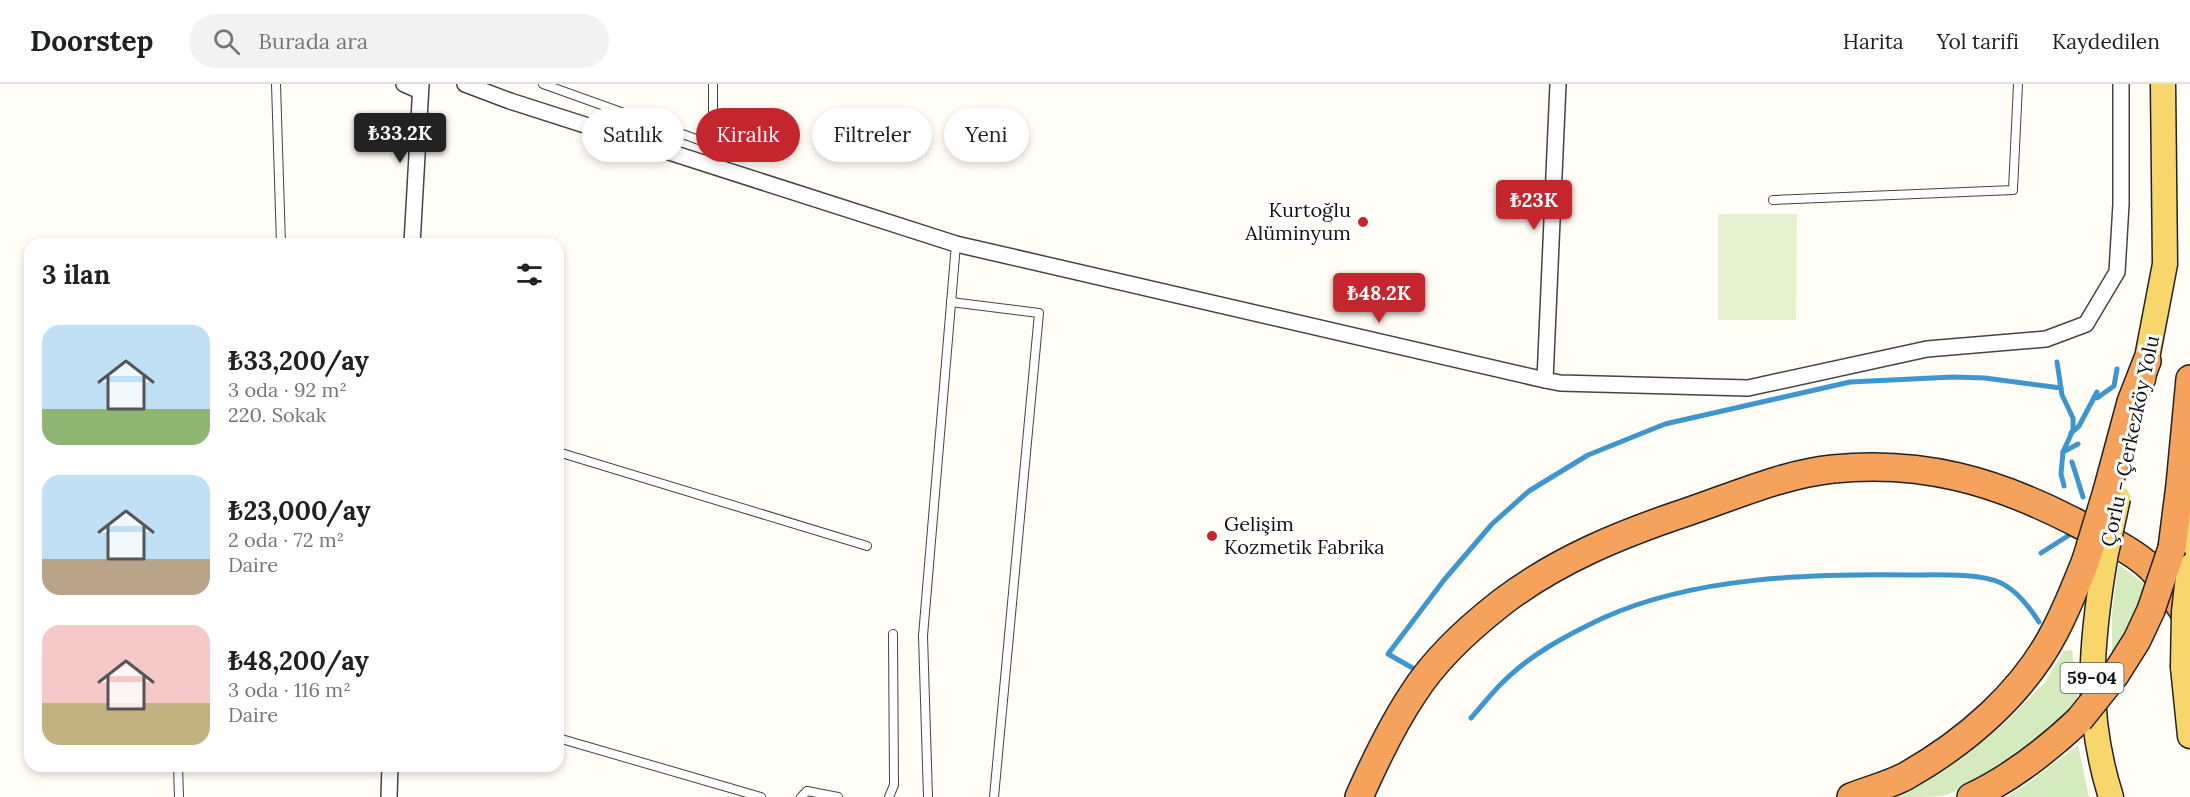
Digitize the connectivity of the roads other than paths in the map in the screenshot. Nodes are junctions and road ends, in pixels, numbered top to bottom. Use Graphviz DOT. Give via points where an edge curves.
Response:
graph roads {
  1 [pos="276,84"];
  2 [pos="404,84"];
  3 [pos="465,84"];
  4 [pos="543,84"];
  5 [pos="713,84"];
  6 [pos="1558,84"];
  7 [pos="2018,84"];
  8 [pos="2121,84"];
  9 [pos="2163,84"];
  10 [pos="421,88"];
  11 [pos="1773,200"];
  12 [pos="281,238"];
  13 [pos="412,238"];
  14 [pos="956,244"];
  15 [pos="951,302"];
  16 [pos="2147,361"];
  17 [pos="2190,379"];
  18 [pos="1545,380"];
  19 [pos="564,454"];
  20 [pos="2190,467"];
  21 [pos="867,546"];
  22 [pos="2180,558"];
  23 [pos="2096,559"];
  24 [pos="2190,621"];
  25 [pos="893,634"];
  26 [pos="2190,736"];
  27 [pos="564,740"];
  28 [pos="178,772"];
  29 [pos="390,772"];
  30 [pos="179,797"];
  31 [pos="389,797"];
  32 [pos="761,797"];
  33 [pos="801,797"];
  34 [pos="838,797"];
  35 [pos="889,797"];
  36 [pos="928,797"];
  37 [pos="994,797"];
  38 [pos="1359,797"];
  39 [pos="1851,797"];
  40 [pos="1971,797"];
  41 [pos="2111,797"];
  1 -- 12 [label="lane"];
  2 -- 10 [label="street"];
  3 -- 14 [label="street" via="510,102"];
  4 -- 5 [label="lane" via="713,145"];
  6 -- 18 [label="street"];
  7 -- 11 [label="lane" via="2013,190"];
  8 -- 18 [label="street" via="2117,272 2086,324 2046,339 1927,349 1748,388"];
  9 -- 16 [label="main road, Çorlu - Çerkezköy Yolu" via="2165,264"];
  10 -- 13 [label="street"];
  14 -- 15 [label="lane"];
  14 -- 18 [label="street"];
  15 -- 36 [label="lane" via="923,636"];
  15 -- 37 [label="lane" via="1039,313"];
  16 -- 23 [label="highway, bridge" via="2131,402"];
  17 -- 22 [label="highway" via="2180,485"];
  19 -- 21 [label="lane"];
  20 -- 22 [label="main road"];
  22 -- 26 [label="main road, bridge" via="2183,667"];
  22 -- 40 [label="highway, bridge" via="2137,640 2079,720 2035,759"];
  23 -- 39 [label="highway" via="2032,667 1996,710 1953,746 1905,777"];
  23 -- 41 [label="main road, Çorlu - Çerkezköy Yolu / 59-04" via="2091,683 2095,731"];
  24 -- 38 [label="highway" via="2150,567 2103,537 2027,498 1949,474 1894,468 1832,469 1772,483 1590,549 1550,570 1502,603 1439,660 1414,692 1386,738"];
  25 -- 35 [label="lane" via="894,785"];
  27 -- 32 [label="lane"];
  28 -- 30 [label="lane"];
  29 -- 31 [label="street"];
  33 -- 34 [label="lane" via="807,791"];
}
